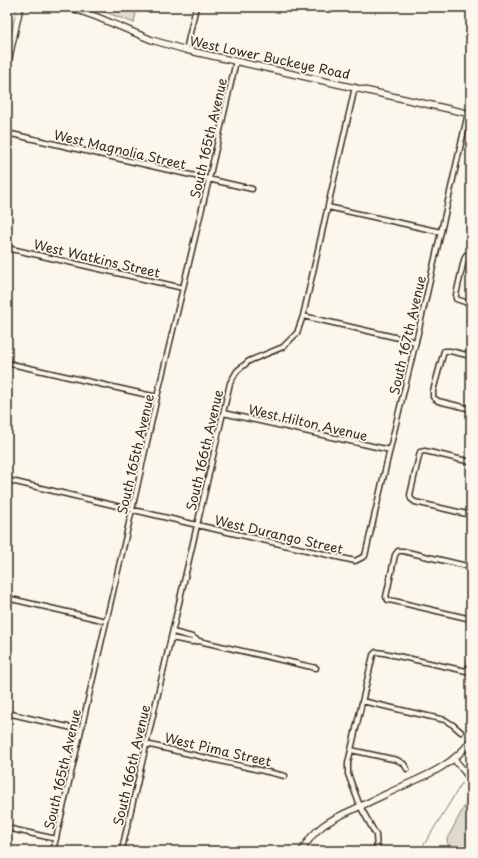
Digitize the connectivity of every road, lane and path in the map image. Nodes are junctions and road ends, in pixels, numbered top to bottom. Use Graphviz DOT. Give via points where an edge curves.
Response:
graph roads {
  1 [pos="14,7"];
  2 [pos="20,7"];
  3 [pos="69,7"];
  4 [pos="196,7"];
  5 [pos="7,38"];
  6 [pos="186,50"];
  7 [pos="236,61"];
  8 [pos="7,67"];
  9 [pos="355,87"];
  10 [pos="469,113"];
  11 [pos="7,133"];
  12 [pos="209,179"];
  13 [pos="252,189"];
  14 [pos="328,207"];
  15 [pos="440,232"];
  16 [pos="7,248"];
  17 [pos="469,254"];
  18 [pos="183,288"];
  19 [pos="471,304"];
  20 [pos="303,316"];
  21 [pos="416,342"];
  22 [pos="471,356"];
  23 [pos="7,363"];
  24 [pos="157,397"];
  25 [pos="471,408"];
  26 [pos="223,413"];
  27 [pos="390,450"];
  28 [pos="471,462"];
  29 [pos="7,480"];
  30 [pos="132,510"];
  31 [pos="471,515"];
  32 [pos="197,525"];
  33 [pos="360,559"];
  34 [pos="471,567"];
  35 [pos="7,598"];
  36 [pos="471,619"];
  37 [pos="106,621"];
  38 [pos="173,632"];
  39 [pos="186,635"];
  40 [pos="172,638"];
  41 [pos="185,641"];
  42 [pos="199,641"];
  43 [pos="471,660"];
  44 [pos="316,668"];
  45 [pos="362,701"];
  46 [pos="7,713"];
  47 [pos="81,730"];
  48 [pos="461,732"];
  49 [pos="471,740"];
  50 [pos="146,744"];
  51 [pos="351,750"];
  52 [pos="454,759"];
  53 [pos="408,769"];
  54 [pos="284,776"];
  55 [pos="471,778"];
  56 [pos="360,806"];
  57 [pos="7,828"];
  58 [pos="56,839"];
  59 [pos="53,851"];
  60 [pos="123,851"];
  61 [pos="302,851"];
  62 [pos="377,851"];
  1 -- 5 [label="main road"];
  2 -- 8 [label="main road"];
  3 -- 6 [label="main road, West Lower Buckeye Road" via="157,42"];
  4 -- 6 [label="street"];
  6 -- 7 [label="main road, West Lower Buckeye Road"];
  7 -- 9 [label="main road, West Lower Buckeye Road"];
  7 -- 12 [label="street, South 165th Avenue"];
  9 -- 10 [label="main road, West Lower Buckeye Road"];
  9 -- 14 [label="street, South 166th Avenue"];
  10 -- 15 [label="street, South 167th Avenue"];
  11 -- 12 [label="street, West Magnolia Street"];
  12 -- 13 [label="street, West Magnolia Street"];
  12 -- 18 [label="street, South 165th Avenue"];
  14 -- 15 [label="street"];
  14 -- 20 [label="street, South 166th Avenue"];
  15 -- 21 [label="street, South 167th Avenue"];
  16 -- 18 [label="street, West Watkins Street"];
  17 -- 19 [label="street" via="456,299"];
  18 -- 24 [label="street, South 165th Avenue"];
  20 -- 21 [label="street"];
  20 -- 26 [label="street, South 166th Avenue" via="297,333 283,347 249,361 237,371 230,383"];
  21 -- 27 [label="street, South 167th Avenue"];
  22 -- 25 [label="street" via="444,351 433,391 433,397 438,401"];
  23 -- 24 [label="street"];
  24 -- 30 [label="street, South 165th Avenue"];
  26 -- 27 [label="street, West Hilton Avenue"];
  26 -- 32 [label="street, South 166th Avenue"];
  27 -- 33 [label="street, South 167th Avenue" via="366,556"];
  28 -- 31 [label="street" via="420,452 410,495 410,499 415,502"];
  29 -- 30 [label="street, West Durango Street"];
  30 -- 32 [label="street, West Durango Street"];
  30 -- 37 [label="street, South 165th Avenue"];
  32 -- 33 [label="street, West Durango Street" via="355,561"];
  32 -- 38 [label="street, South 166th Avenue"];
  34 -- 36 [label="street" via="398,551 386,597 388,600"];
  35 -- 37 [label="street"];
  37 -- 47 [label="street, South 165th Avenue"];
  38 -- 39 [label="street"];
  38 -- 40 [label="street, South 166th Avenue"];
  39 -- 41 [label="street"];
  39 -- 42 [label="street"];
  40 -- 41 [label="street"];
  40 -- 50 [label="street, South 166th Avenue"];
  41 -- 42 [label="street"];
  42 -- 44 [label="street"];
  43 -- 45 [label="street" via="466,671 376,652"];
  45 -- 48 [label="street" via="445,720"];
  45 -- 51 [label="street"];
  46 -- 47 [label="street"];
  47 -- 58 [label="street, South 165th Avenue"];
  49 -- 52 [label="main road"];
  50 -- 54 [label="street, West Pima Street"];
  50 -- 60 [label="street, South 166th Avenue"];
  51 -- 53 [label="street" via="397,760"];
  51 -- 56 [label="street" via="348,774"];
  52 -- 55 [label="main road"];
  52 -- 56 [label="main road"];
  56 -- 61 [label="main road" via="320,827"];
  56 -- 62 [label="street" via="376,835"];
  57 -- 58 [label="street"];
  58 -- 59 [label="street, South 165th Avenue"];
}
